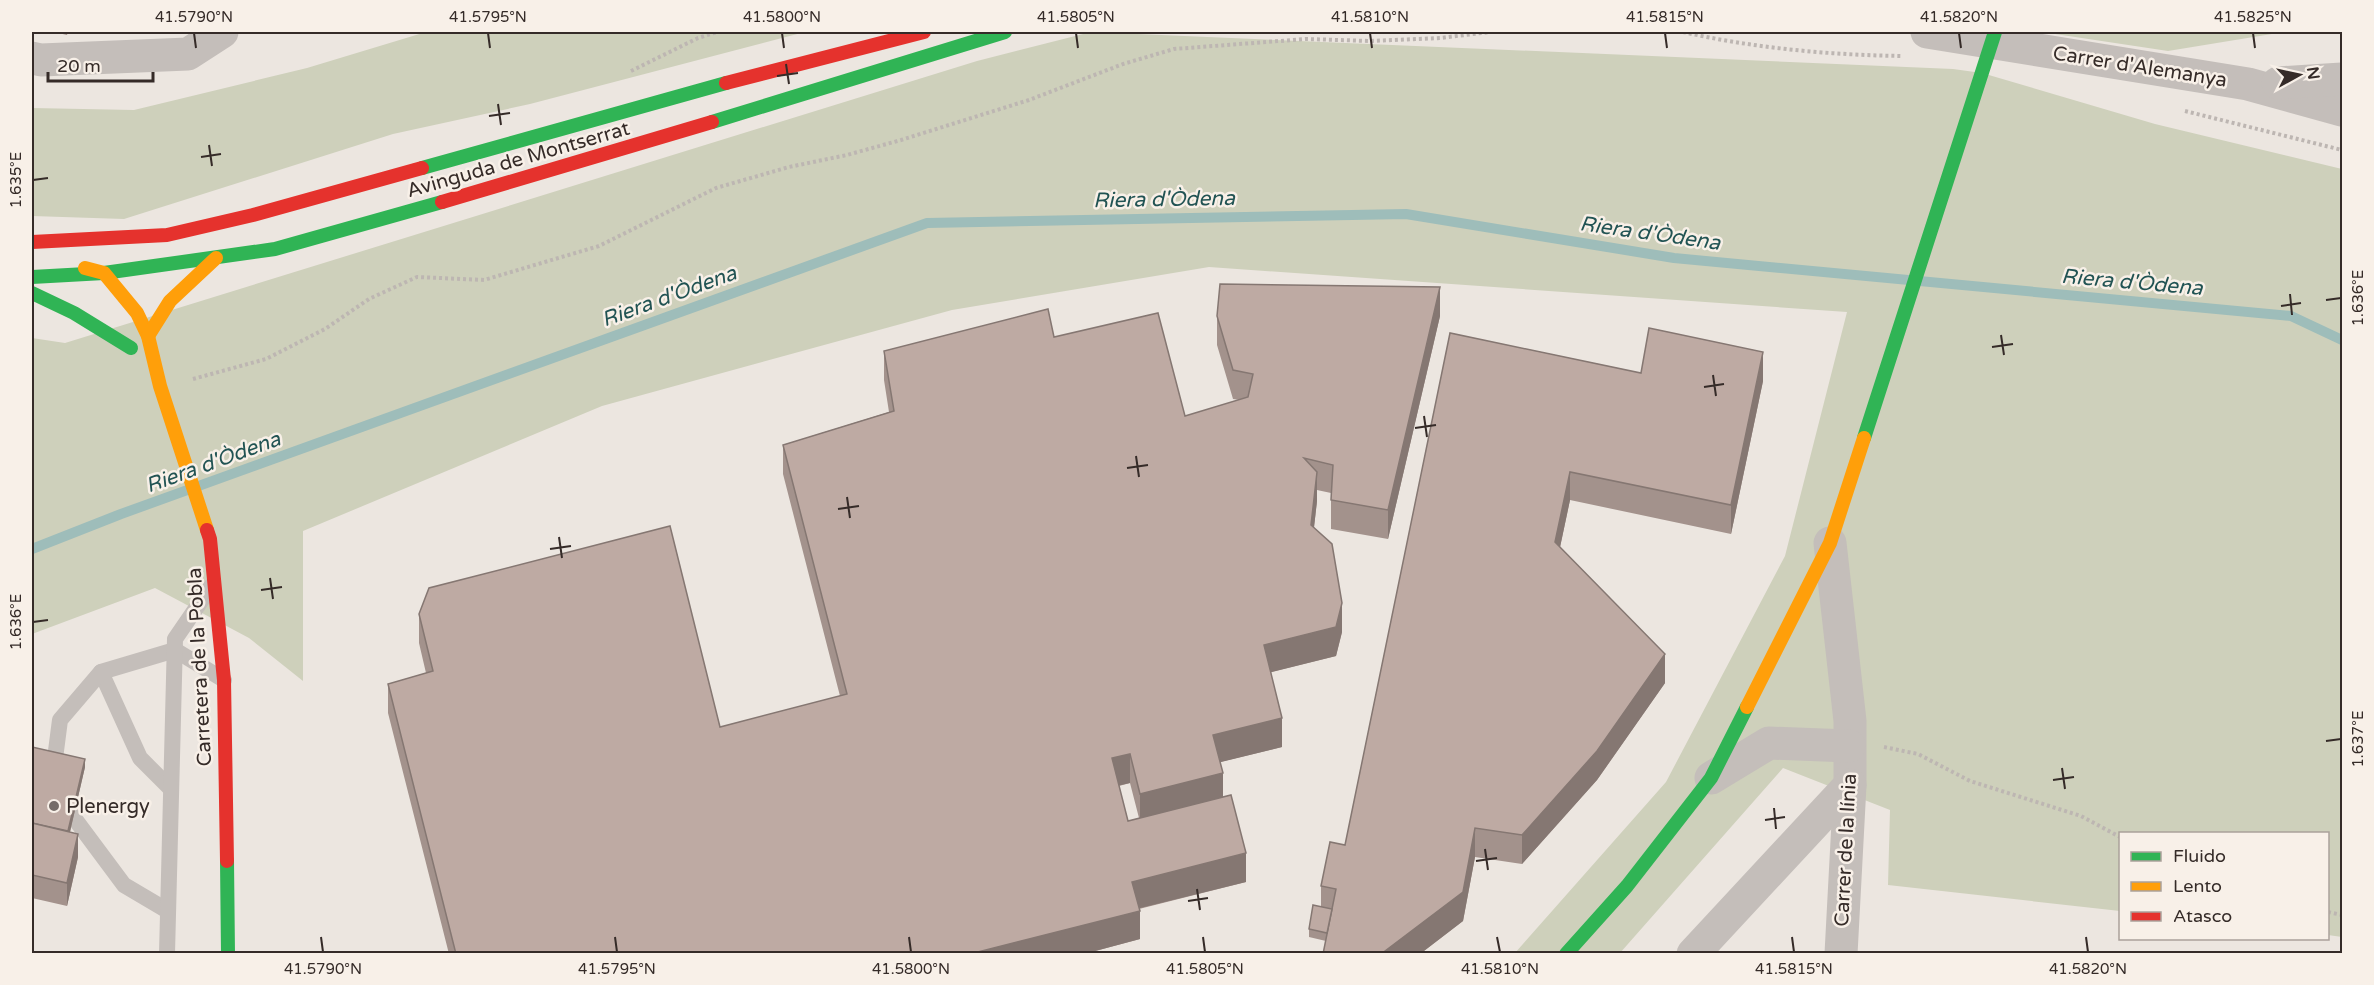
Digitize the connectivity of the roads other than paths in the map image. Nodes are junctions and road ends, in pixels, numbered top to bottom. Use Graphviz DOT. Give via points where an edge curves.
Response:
graph roads {
  1 [pos="222,32"];
  2 [pos="924,32"];
  3 [pos="1005,32"];
  4 [pos="1926,32"];
  5 [pos="1995,32"];
  6 [pos="193,43"];
  7 [pos="32,58"];
  8 [pos="2343,79"];
  9 [pos="2248,84"];
  10 [pos="2343,110"];
  11 [pos="167,235"];
  12 [pos="32,242"];
  13 [pos="216,258"];
  14 [pos="52,261"];
  15 [pos="104,273"];
  16 [pos="32,277"];
  17 [pos="32,293"];
  18 [pos="148,336"];
  19 [pos="131,348"];
  20 [pos="160,386"];
  21 [pos="1830,543"];
  22 [pos="214,582"];
  23 [pos="175,650"];
  24 [pos="101,672"];
  25 [pos="224,680"];
  26 [pos="1850,746"];
  27 [pos="1711,778"];
  28 [pos="1850,785"];
  29 [pos="171,789"];
  30 [pos="168,911"];
  31 [pos="167,954"];
  32 [pos="228,954"];
  33 [pos="1566,954"];
  34 [pos="1693,954"];
  35 [pos="1840,954"];
  1 -- 6 [label="street"];
  2 -- 11 [label="street, Avinguda de Montserrat" via="746,77 254,215"];
  3 -- 13 [label="street, Avinguda de Montserrat" via="544,173 275,249"];
  4 -- 9 [label="street, Carrer d'Alemanya"];
  5 -- 21 [label="street"];
  6 -- 7 [label="street"];
  8 -- 9 [label="street, Carrer d'Alemanya"];
  9 -- 10 [label="street, Carrer d'Alemanya"];
  11 -- 12 [label="street, Avinguda de Montserrat"];
  11 -- 15 [label="street"];
  13 -- 15 [label="street, Avinguda de Montserrat"];
  13 -- 18 [label="street" via="170,301"];
  14 -- 15 [label="street"];
  15 -- 16 [label="street, Avinguda de Montserrat"];
  15 -- 18 [label="street, Carretera de la Pobla" via="137,313"];
  15 -- 19 [label="street, Carretera de la Pobla"];
  17 -- 19 [label="street, Carretera de la Pobla"];
  18 -- 20 [label="street, Carretera de la Pobla"];
  19 -- 20 [label="street, Carretera de la Pobla"];
  20 -- 22 [label="street, Carretera de la Pobla" via="210,539"];
  21 -- 26 [label="street, Carrer de la línia"];
  21 -- 27 [label="street"];
  22 -- 23 [label="lane" via="175,639"];
  22 -- 25 [label="street, Carretera de la Pobla"];
  23 -- 24 [label="lane"];
  23 -- 25 [label="lane"];
  23 -- 29 [label="lane"];
  24 -- 29 [label="lane" via="140,758"];
  24 -- 30 [label="lane" via="60,720 52,788 124,885"];
  25 -- 32 [label="street, Carretera de la Pobla"];
  26 -- 27 [label="street, Carrer de la línia" via="1769,743"];
  26 -- 28 [label="street, Carrer de la línia"];
  27 -- 33 [label="street" via="1627,886"];
  28 -- 34 [label="street"];
  28 -- 35 [label="street, Carrer de la línia"];
  29 -- 30 [label="lane"];
  30 -- 31 [label="lane"];
}
